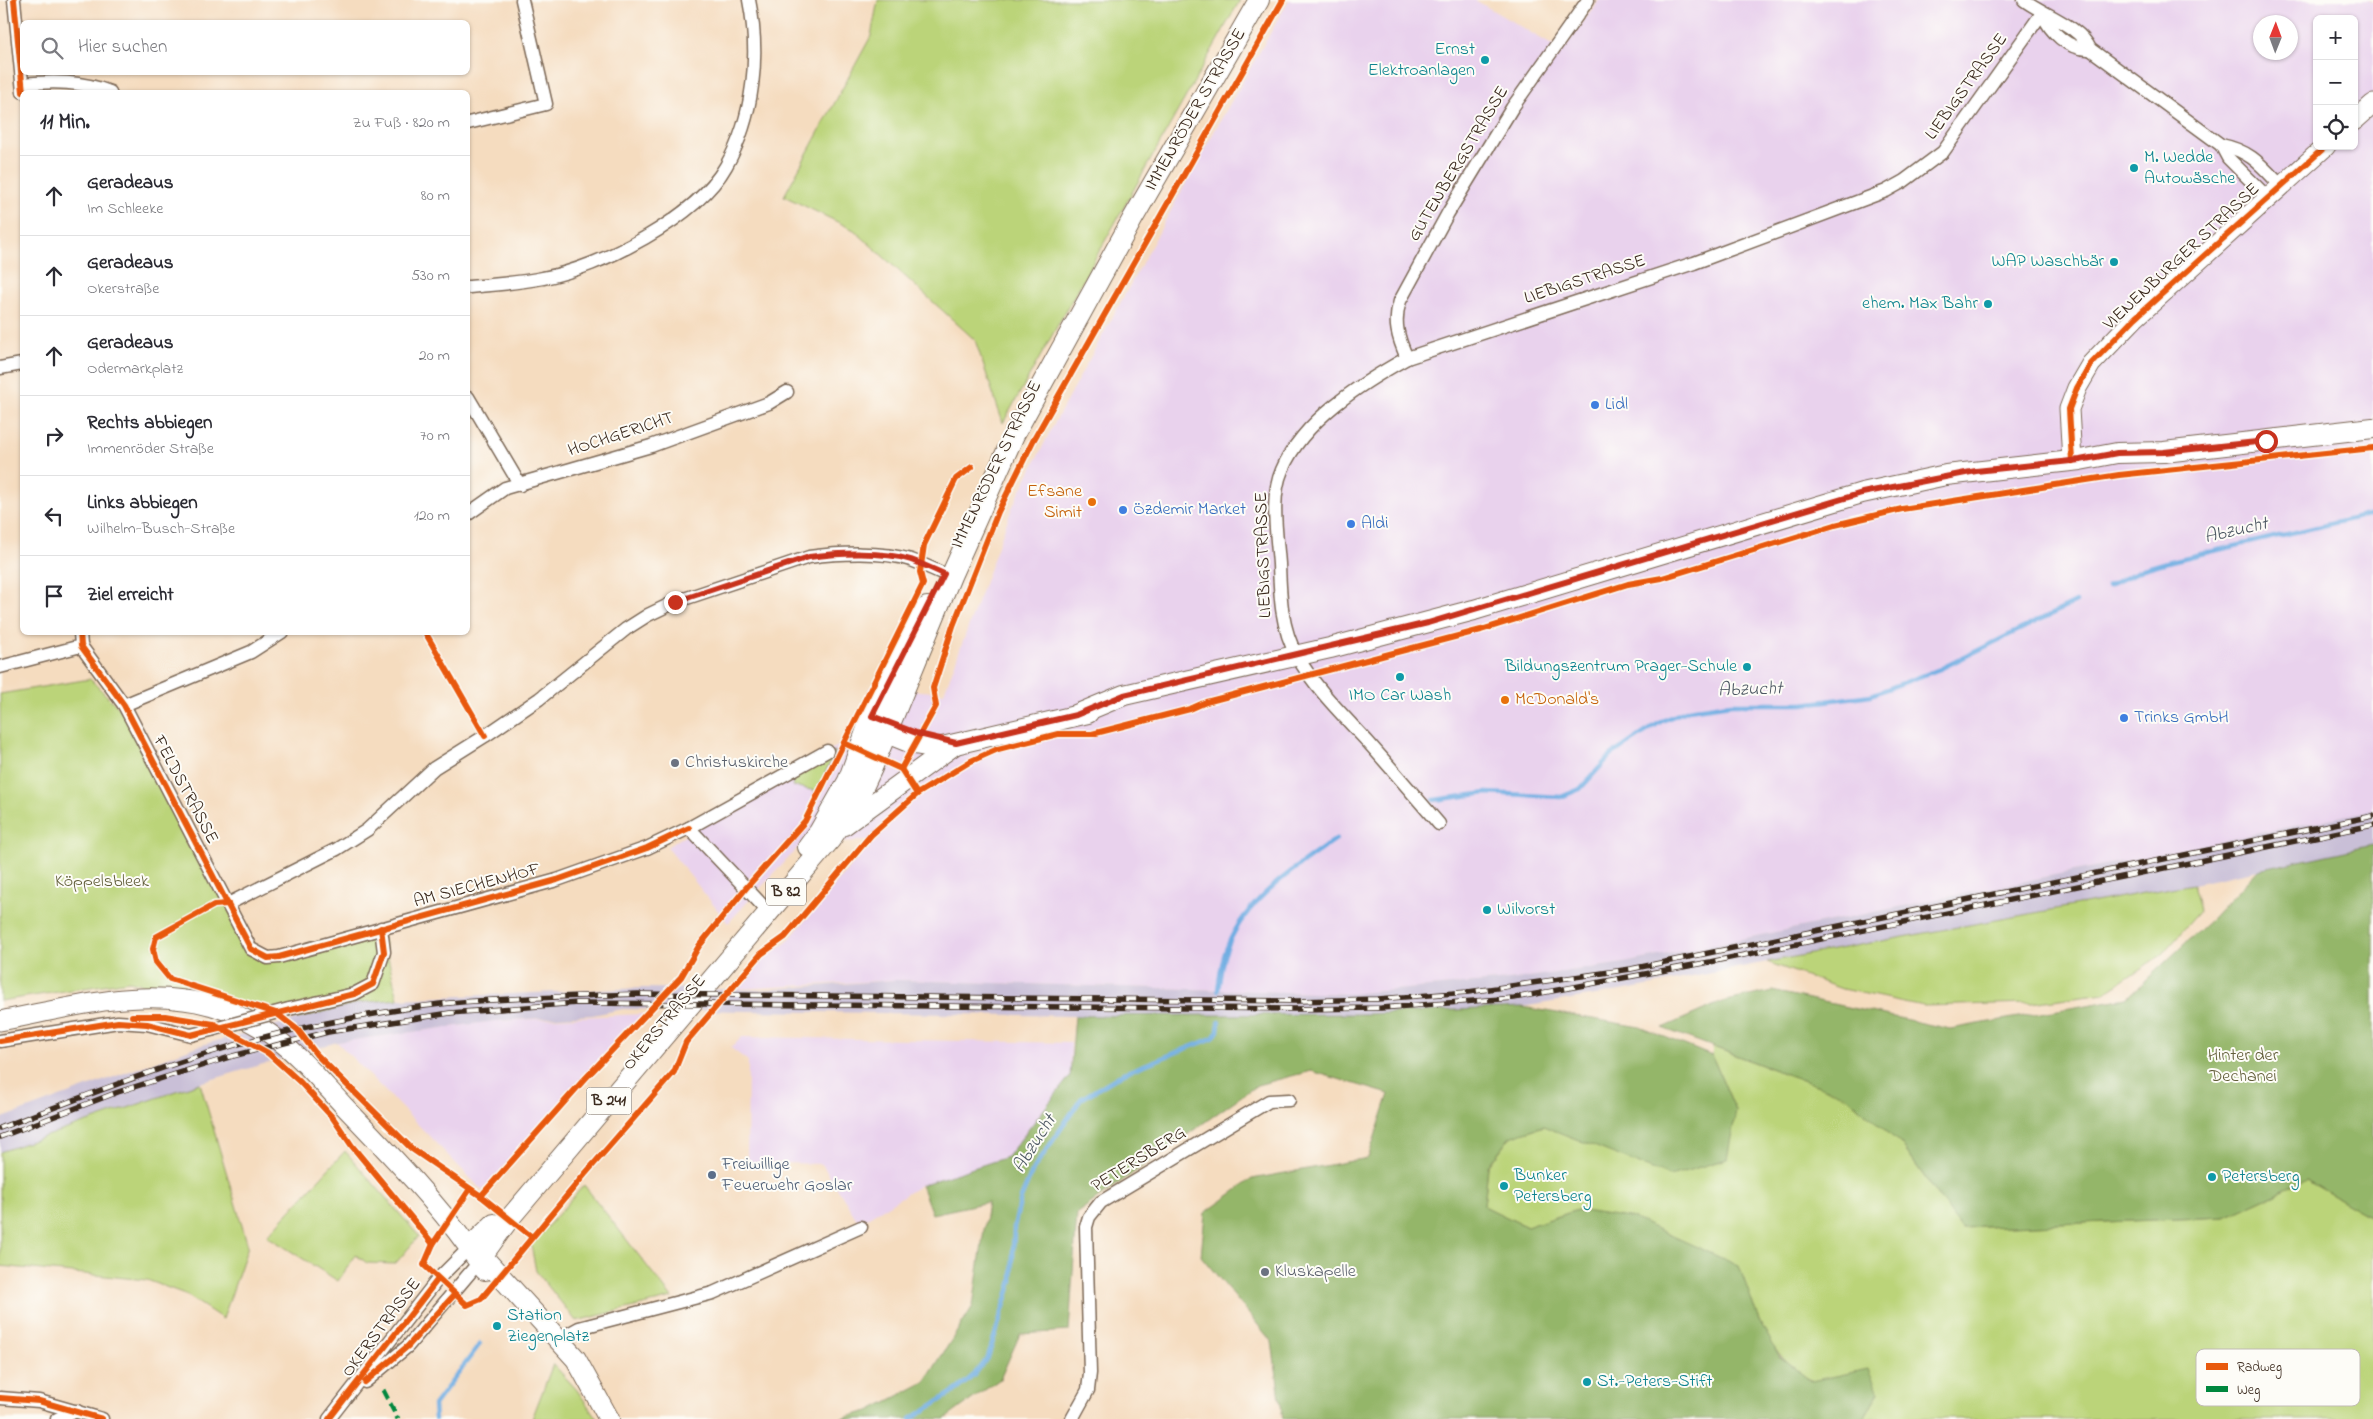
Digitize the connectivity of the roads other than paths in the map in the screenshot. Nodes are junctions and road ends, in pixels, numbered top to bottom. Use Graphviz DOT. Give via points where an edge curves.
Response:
graph roads {
  1 [pos="14,0"];
  2 [pos="522,0"];
  3 [pos="749,0"];
  4 [pos="1259,0"];
  5 [pos="1588,0"];
  6 [pos="2024,0"];
  7 [pos="2042,13"];
  8 [pos="20,59"];
  9 [pos="22,75"];
  10 [pos="23,88"];
  11 [pos="104,90"];
  12 [pos="2373,104"];
  13 [pos="2358,117"];
  14 [pos="470,123"];
  15 [pos="2222,145"];
  16 [pos="2321,150"];
  17 [pos="2274,192"];
  18 [pos="1132,220"];
  19 [pos="470,287"];
  20 [pos="1407,358"];
  21 [pos="20,364"];
  22 [pos="0,368"];
  23 [pos="787,392"];
  24 [pos="470,400"];
  25 [pos="2373,428"];
  26 [pos="2076,460"];
  27 [pos="520,485"];
  28 [pos="470,513"];
  29 [pos="944,574"];
  30 [pos="80,635"];
  31 [pos="277,635"];
  32 [pos="81,646"];
  33 [pos="1296,656"];
  34 [pos="0,667"];
  35 [pos="124,705"];
  36 [pos="870,721"];
  37 [pos="889,728"];
  38 [pos="956,743"];
  39 [pos="827,752"];
  40 [pos="1438,824"];
  41 [pos="689,828"];
  42 [pos="836,830"];
  43 [pos="228,904"];
  44 [pos="763,906"];
  45 [pos="381,928"];
  46 [pos="734,947"];
  47 [pos="268,958"];
  48 [pos="0,1021"];
  49 [pos="0,1042"];
  50 [pos="1289,1100"];
  51 [pos="861,1227"];
  52 [pos="476,1252"];
  53 [pos="557,1340"];
  54 [pos="350,1395"];
  55 [pos="0,1398"];
  56 [pos="78,1410"];
  57 [pos="97,1418"];
  58 [pos="57,1419"];
  59 [pos="329,1419"];
  60 [pos="609,1419"];
  61 [pos="1072,1419"];
  1 -- 8 [label="street"];
  2 -- 14 [label="street" via="546,104"];
  3 -- 19 [label="street" via="755,66 748,107 727,165 696,200 636,243 585,266 544,278"];
  4 -- 18 [label="main road, IMMENRÖDER STRASSE / B 82"];
  5 -- 20 [label="street, GUTENBERGSTRASSE" via="1512,108 1448,213 1400,301 1395,314 1396,327"];
  6 -- 7 [label="street"];
  7 -- 15 [label="street" via="2057,18 2086,39 2090,49"];
  7 -- 20 [label="street, LIEBIGSTRASSE" via="1943,152 1886,191 1694,263"];
  9 -- 10 [label="street"];
  10 -- 11 [label="street" via="67,82"];
  12 -- 13 [label="street"];
  15 -- 17 [label="street" via="2228,158"];
  15 -- 17 [label="street" via="2240,149 2260,164"];
  16 -- 17 [label="street, VIENENBURGER STRASSE"];
  17 -- 26 [label="street, VIENENBURGER STRASSE" via="2135,318 2091,364 2077,388"];
  18 -- 29 [label="main road, IMMENRÖDER STRASSE / B 82" via="1017,417"];
  18 -- 37 [label="main road, IMMENRÖDER STRASSE / B 82" via="998,467"];
  20 -- 33 [label="street, LIEBIGSTRASSE" via="1371,378 1328,410 1306,434 1281,470 1276,507 1280,592 1285,628"];
  21 -- 22 [label="street"];
  23 -- 27 [label="street, HOCHGERICHT" via="769,403 651,446"];
  24 -- 27 [label="street"];
  25 -- 26 [label="main road" via="2164,452 2117,453"];
  26 -- 33 [label="main road" via="1946,475 1862,493 1474,610"];
  27 -- 28 [label="street, HOCHGERICHT" via="505,488"];
  29 -- 36 [label="main road, IMMENRÖDER STRASSE / B 82"];
  29 -- 43 [label="street" via="910,560 888,556 827,554 809,557 675,602 626,629 538,699 434,768 367,830 337,849"];
  30 -- 32 [label="street"];
  31 -- 35 [label="street" via="251,652"];
  32 -- 34 [label="street"];
  32 -- 35 [label="street, FELDSTRASSE"];
  33 -- 38 [label="main road, B 82" via="1175,684 1161,696"];
  33 -- 40 [label="street, LIEBIGSTRASSE" via="1319,689"];
  35 -- 43 [label="street, FELDSTRASSE"];
  36 -- 37 [label="main road, B 82"];
  36 -- 44 [label="main road, OKERSTRASSE / B 82" via="848,781 823,825"];
  37 -- 38 [label="main road, B 82" via="916,739"];
  37 -- 42 [label="main road, B 82" via="856,802"];
  38 -- 42 [label="main road, B 82" via="872,807"];
  39 -- 41 [label="street, AM SIECHENHOF"];
  41 -- 44 [label="street"];
  41 -- 45 [label="street, AM SIECHENHOF" via="647,848 557,880"];
  42 -- 46 [label="main road, OKERSTRASSE / B 82"];
  43 -- 47 [label="street, FELDSTRASSE" via="251,949"];
  44 -- 46 [label="main road, OKERSTRASSE / B 82"];
  45 -- 47 [label="street, AM SIECHENHOF"];
  45 -- 49 [label="street, bridge" via="384,952 373,984 354,994 191,1034 147,1024 118,1022"];
  46 -- 52 [label="main road, OKERSTRASSE / B 241" via="504,1215"];
  48 -- 52 [label="street" via="149,998 183,1000 236,1015 262,1028 291,1050 400,1166 453,1214"];
  50 -- 61 [label="street, PETERSBERG" via="1269,1101 1249,1112 1094,1209 1086,1227 1090,1373 1088,1390"];
  51 -- 53 [label="street" via="727,1288 579,1328"];
  52 -- 53 [label="main road" via="503,1292 523,1303"];
  52 -- 54 [label="street, OKERSTRASSE" via="408,1346"];
  52 -- 54 [label="street, OKERSTRASSE" via="438,1279"];
  53 -- 60 [label="main road" via="583,1383 593,1390"];
  54 -- 59 [label="street, OKERSTRASSE"];
  55 -- 56 [label="street" via="39,1401"];
  56 -- 57 [label="street"];
  56 -- 58 [label="street"];
}
